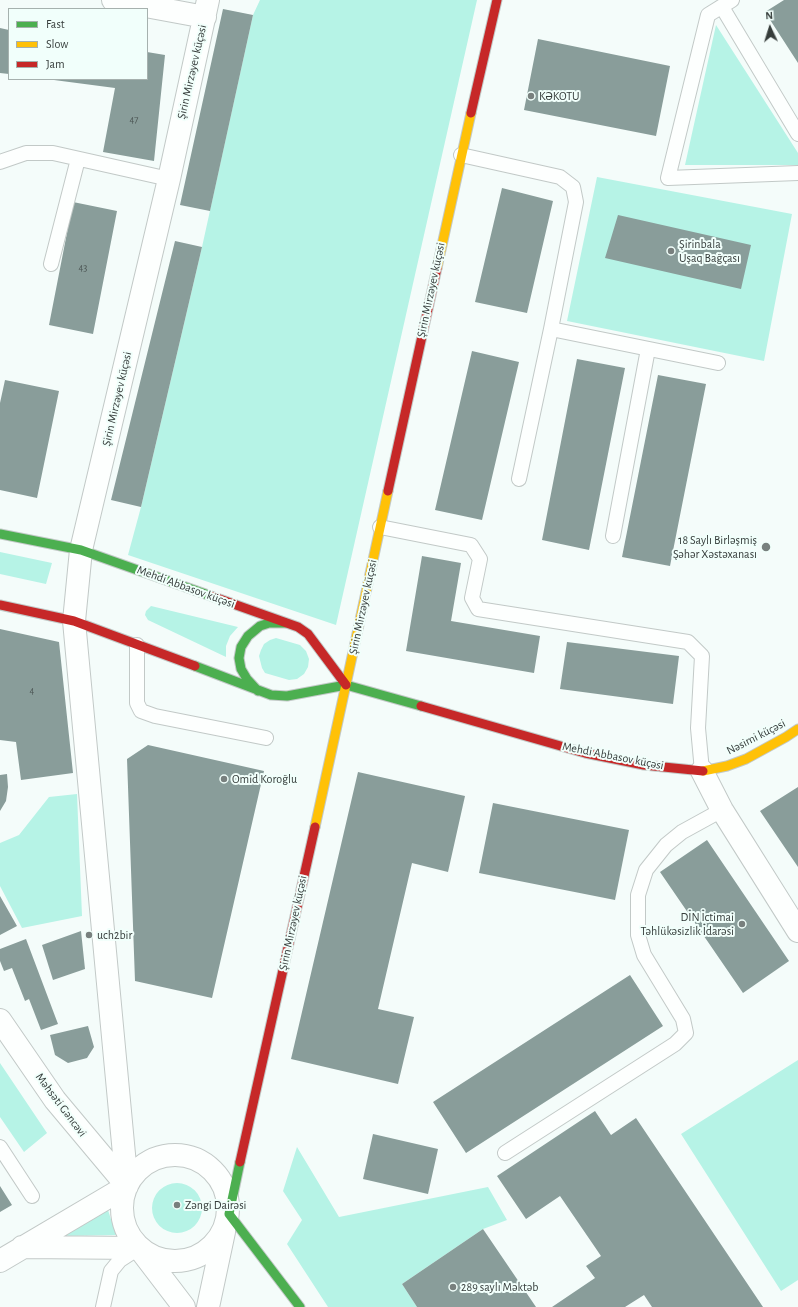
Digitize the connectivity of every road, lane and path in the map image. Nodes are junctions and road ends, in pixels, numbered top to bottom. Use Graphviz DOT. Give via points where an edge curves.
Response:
graph roads {
  1 [pos="113,0"];
  2 [pos="497,0"];
  3 [pos="727,4"];
  4 [pos="207,8"];
  5 [pos="798,134"];
  6 [pos="461,155"];
  7 [pos="78,159"];
  8 [pos="0,162"];
  9 [pos="798,173"];
  10 [pos="169,178"];
  11 [pos="51,264"];
  12 [pos="551,329"];
  13 [pos="648,349"];
  14 [pos="718,363"];
  15 [pos="519,479"];
  16 [pos="380,527"];
  17 [pos="0,534"];
  18 [pos="613,536"];
  19 [pos="81,550"];
  20 [pos="0,605"];
  21 [pos="74,621"];
  22 [pos="285,623"];
  23 [pos="137,645"];
  24 [pos="346,685"];
  25 [pos="258,691"];
  26 [pos="798,729"];
  27 [pos="266,738"];
  28 [pos="702,771"];
  29 [pos="722,810"];
  30 [pos="798,931"];
  31 [pos="0,1020"];
  32 [pos="0,1147"];
  33 [pos="505,1153"];
  34 [pos="127,1186"];
  35 [pos="32,1196"];
  36 [pos="227,1222"];
  37 [pos="22,1247"];
  38 [pos="140,1248"];
  39 [pos="0,1261"];
  40 [pos="103,1307"];
  41 [pos="184,1307"];
  42 [pos="208,1307"];
  43 [pos="300,1307"];
  1 -- 4 [label="street"];
  2 -- 6 [label="street, Şirin Mirzəyev küçəsi"];
  3 -- 5 [label="lane"];
  3 -- 9 [label="lane" via="708,15 668,178"];
  4 -- 10 [label="street, Şirin Mirzəyev küçəsi"];
  6 -- 12 [label="lane" via="560,177 573,187 576,202"];
  6 -- 16 [label="street, Şirin Mirzəyev küçəsi"];
  7 -- 8 [label="lane" via="53,153 26,153"];
  7 -- 10 [label="lane"];
  7 -- 11 [label="lane"];
  10 -- 19 [label="street, Şirin Mirzəyev küçəsi"];
  12 -- 13 [label="lane"];
  12 -- 15 [label="lane"];
  13 -- 14 [label="lane"];
  13 -- 18 [label="lane"];
  16 -- 24 [label="street, Şirin Mirzəyev küçəsi"];
  16 -- 28 [label="lane" via="471,545 480,559 472,598 478,609 688,642 702,656 698,728"];
  17 -- 19 [label="street, Mehdi Abbasov küçəsi"];
  19 -- 21 [label="street, Şirin Mirzəyev küçəsi"];
  19 -- 22 [label="street, Mehdi Abbasov küçəsi"];
  20 -- 21 [label="street, Mehdi Abbasov küçəsi"];
  21 -- 23 [label="street, Mehdi Abbasov küçəsi"];
  21 -- 34 [label="street, Şirin Mirzəyev küçəsi"];
  22 -- 24 [label="street, Mehdi Abbasov küçəsi" via="298,627 308,634"];
  22 -- 25 [label="street" via="260,626 248,636 241,647 241,669"];
  23 -- 25 [label="street, Mehdi Abbasov küçəsi"];
  23 -- 27 [label="lane" via="137,703 141,710 155,716"];
  24 -- 25 [label="street, Mehdi Abbasov küçəsi" via="287,696"];
  24 -- 28 [label="street, Mehdi Abbasov küçəsi" via="585,753 644,765"];
  24 -- 36 [label="street, Şirin Mirzəyev küçəsi"];
  26 -- 28 [label="street, Nəsimi küçəsi" via="746,759"];
  28 -- 29 [label="street"];
  29 -- 30 [label="street"];
  29 -- 33 [label="lane" via="682,832 666,845 646,870 638,895 638,935 644,955 683,1019 686,1033 675,1044"];
  31 -- 34 [label="street, Məhsəti Gəncəvi" via="55,1100"];
  32 -- 35 [label="lane"];
  34 -- 36 [label="street" via="136,1172 149,1162 165,1156 182,1155 197,1160 212,1169 222,1182 228,1198"];
  34 -- 37 [label="street"];
  34 -- 38 [label="street" via="122,1203 123,1219 129,1235"];
  36 -- 38 [label="street" via="215,1244 202,1255 186,1261 170,1262 153,1257"];
  36 -- 42 [label="street"];
  36 -- 43 [label="street"];
  37 -- 38 [label="street"];
  37 -- 39 [label="street"];
  38 -- 40 [label="lane" via="120,1260 111,1271"];
  38 -- 41 [label="street"];
}
